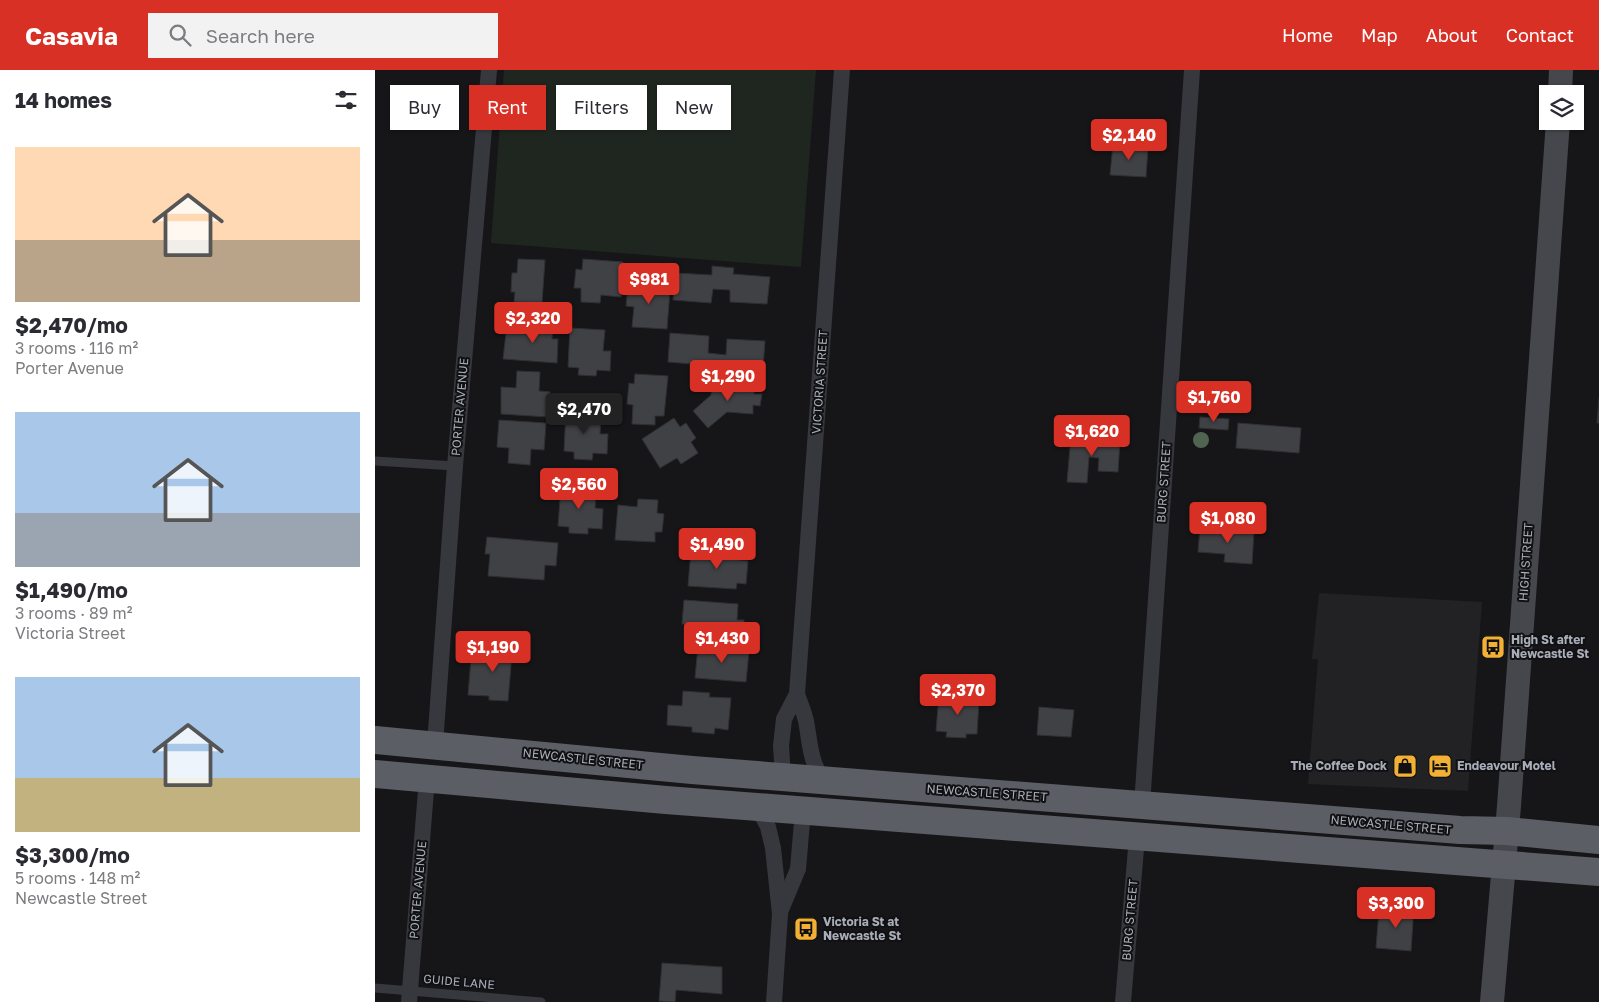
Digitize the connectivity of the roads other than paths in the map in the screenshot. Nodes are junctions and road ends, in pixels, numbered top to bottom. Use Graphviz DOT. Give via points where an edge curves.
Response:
graph roads {
  1 [pos="489,70"];
  2 [pos="842,70"];
  3 [pos="1192,70"];
  4 [pos="1561,70"];
  5 [pos="1560,85"];
  6 [pos="1557,130"];
  7 [pos="375,461"];
  8 [pos="455,466"];
  9 [pos="797,694"];
  10 [pos="375,740"];
  11 [pos="435,745"];
  12 [pos="375,774"];
  13 [pos="744,774"];
  14 [pos="783,777"];
  15 [pos="427,778"];
  16 [pos="823,780"];
  17 [pos="1142,805"];
  18 [pos="752,806"];
  19 [pos="803,810"];
  20 [pos="851,813"];
  21 [pos="1507,832"];
  22 [pos="1137,837"];
  23 [pos="1599,840"];
  24 [pos="1503,865"];
  25 [pos="1599,872"];
  26 [pos="780,914"];
  27 [pos="375,988"];
  28 [pos="409,996"];
  29 [pos="541,1002"];
  30 [pos="773,1002"];
  31 [pos="1123,1002"];
  32 [pos="1492,1002"];
  1 -- 8 [label="street, PORTER AVENUE"];
  2 -- 9 [label="street, VICTORIA STREET"];
  3 -- 17 [label="street, BURG STREET"];
  4 -- 5 [label="main road"];
  6 -- 21 [label="main road, HIGH STREET"];
  7 -- 8 [label="lane"];
  8 -- 11 [label="street, PORTER AVENUE"];
  9 -- 14 [label="street, VICTORIA STREET" via="784,720"];
  9 -- 16 [label="street, VICTORIA STREET" via="812,761"];
  10 -- 11 [label="highway, NEWCASTLE STREET"];
  11 -- 13 [label="highway, NEWCASTLE STREET"];
  12 -- 15 [label="highway"];
  13 -- 14 [label="highway, NEWCASTLE STREET"];
  13 -- 19 [label="highway"];
  14 -- 16 [label="highway, NEWCASTLE STREET"];
  14 -- 20 [label="highway" via="806,793"];
  15 -- 18 [label="highway"];
  15 -- 28 [label="street, PORTER AVENUE"];
  16 -- 17 [label="highway, NEWCASTLE STREET"];
  17 -- 21 [label="highway, NEWCASTLE STREET"];
  18 -- 19 [label="highway"];
  18 -- 26 [label="street" via="768,828"];
  19 -- 20 [label="highway"];
  19 -- 26 [label="street" via="798,868"];
  20 -- 22 [label="highway"];
  21 -- 23 [label="highway, NEWCASTLE STREET"];
  21 -- 24 [label="main road, HIGH STREET"];
  22 -- 24 [label="highway"];
  22 -- 31 [label="street, BURG STREET"];
  24 -- 25 [label="highway"];
  24 -- 32 [label="main road, HIGH STREET"];
  26 -- 30 [label="street"];
  27 -- 28 [label="lane, GUIDE LANE"];
  28 -- 29 [label="lane, GUIDE LANE"];
}
